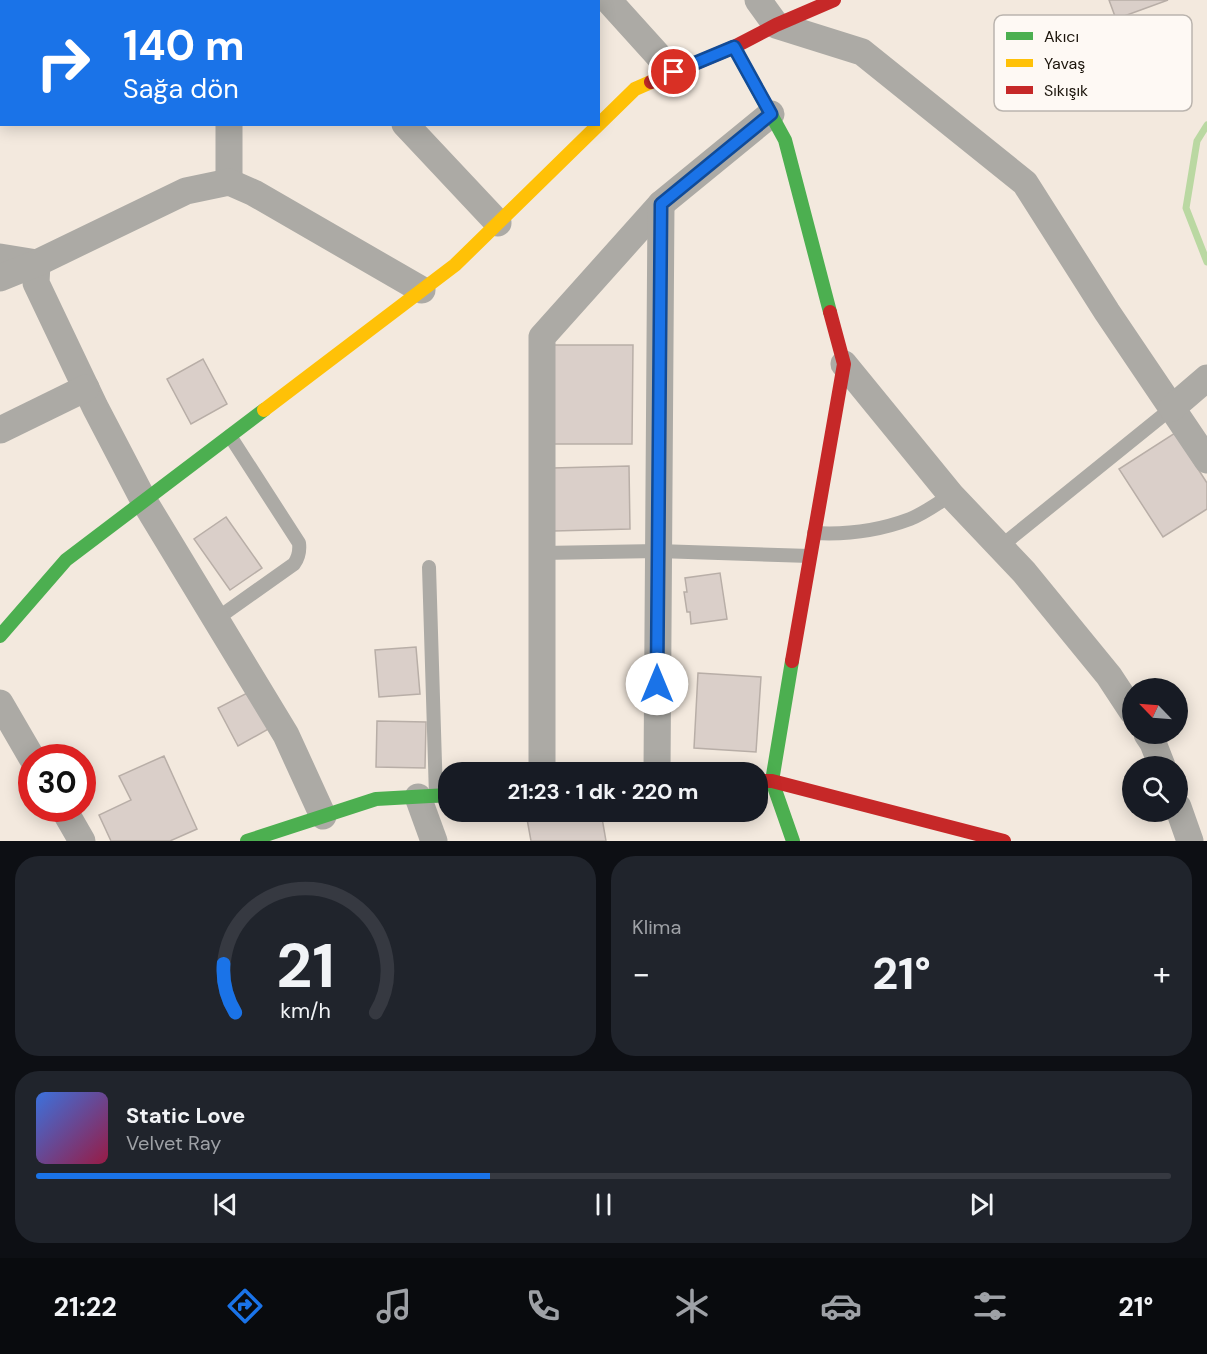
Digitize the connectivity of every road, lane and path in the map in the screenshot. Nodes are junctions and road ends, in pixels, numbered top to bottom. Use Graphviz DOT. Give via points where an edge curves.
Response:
graph roads {
  1 [pos="608,0"];
  2 [pos="758,0"];
  3 [pos="834,0"];
  4 [pos="776,25"];
  5 [pos="734,47"];
  6 [pos="674,72"];
  7 [pos="771,114"];
  8 [pos="600,123"];
  9 [pos="229,126"];
  10 [pos="407,126"];
  11 [pos="597,126"];
  12 [pos="229,182"];
  13 [pos="661,204"];
  14 [pos="498,223"];
  15 [pos="0,256"];
  16 [pos="37,263"];
  17 [pos="0,278"];
  18 [pos="422,290"];
  19 [pos="844,364"];
  20 [pos="1207,378"];
  21 [pos="86,388"];
  22 [pos="1172,408"];
  23 [pos="0,430"];
  24 [pos="230,436"];
  25 [pos="1207,460"];
  26 [pos="951,495"];
  27 [pos="144,501"];
  28 [pos="814,533"];
  29 [pos="1000,547"];
  30 [pos="658,551"];
  31 [pos="542,553"];
  32 [pos="810,556"];
  33 [pos="429,567"];
  34 [pos="215,620"];
  35 [pos="0,636"];
  36 [pos="1122,696"];
  37 [pos="0,703"];
  38 [pos="24,744"];
  39 [pos="542,762"];
  40 [pos="657,762"];
  41 [pos="768,766"];
  42 [pos="768,782"];
  43 [pos="768,787"];
  44 [pos="434,796"];
  45 [pos="323,816"];
  46 [pos="71,822"];
  47 [pos="1183,822"];
  48 [pos="82,841"];
  49 [pos="247,841"];
  50 [pos="434,841"];
  51 [pos="793,841"];
  52 [pos="1004,841"];
  53 [pos="1190,841"];
  1 -- 6 [label="street"];
  2 -- 4 [label="street"];
  3 -- 4 [label="street"];
  4 -- 5 [label="street"];
  4 -- 22 [label="street" via="862,52 1024,183"];
  5 -- 6 [label="street"];
  5 -- 7 [label="street"];
  6 -- 8 [label="street" via="635,89"];
  7 -- 13 [label="street"];
  7 -- 19 [label="street" via="785,140"];
  9 -- 12 [label="street"];
  10 -- 14 [label="street"];
  11 -- 14 [label="street"];
  12 -- 16 [label="street" via="186,192"];
  12 -- 18 [label="street"];
  13 -- 30 [label="street"];
  13 -- 31 [label="street" via="542,337"];
  14 -- 18 [label="street" via="455,265"];
  15 -- 16 [label="street"];
  16 -- 17 [label="street"];
  16 -- 21 [label="street" via="36,283"];
  18 -- 24 [label="street"];
  19 -- 26 [label="street"];
  19 -- 28 [label="street"];
  20 -- 22 [label="street"];
  21 -- 23 [label="street"];
  21 -- 27 [label="street"];
  22 -- 25 [label="street"];
  22 -- 29 [label="lane"];
  24 -- 27 [label="street"];
  24 -- 34 [label="lane" via="300,549 294,564"];
  26 -- 28 [label="lane" via="911,518 869,531 842,535"];
  26 -- 29 [label="street"];
  27 -- 34 [label="street"];
  27 -- 35 [label="street" via="66,560"];
  28 -- 32 [label="street"];
  29 -- 36 [label="street"];
  30 -- 31 [label="lane"];
  30 -- 32 [label="lane"];
  30 -- 40 [label="street"];
  31 -- 39 [label="street"];
  32 -- 41 [label="street"];
  33 -- 44 [label="lane"];
  34 -- 45 [label="street" via="286,735"];
  37 -- 38 [label="street"];
  42 -- 52 [label="street"];
  43 -- 51 [label="street"];
  44 -- 45 [label="street" via="376,799"];
  44 -- 50 [label="street"];
  45 -- 49 [label="street"];
  46 -- 48 [label="street"];
  47 -- 53 [label="street"];
}
